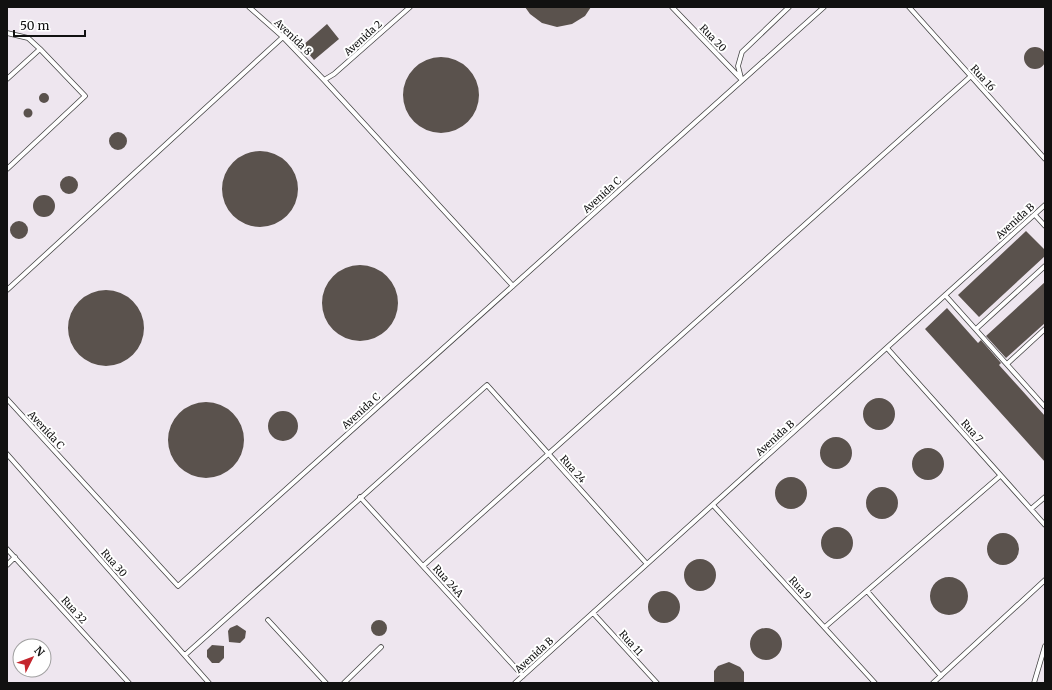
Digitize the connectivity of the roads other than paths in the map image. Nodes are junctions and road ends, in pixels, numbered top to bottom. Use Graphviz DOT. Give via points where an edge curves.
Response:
graph roads {
  1 [pos="249,7"];
  2 [pos="410,7"];
  3 [pos="672,7"];
  4 [pos="789,7"];
  5 [pos="824,7"];
  6 [pos="909,7"];
  7 [pos="7,34"];
  8 [pos="283,37"];
  9 [pos="40,49"];
  10 [pos="971,76"];
  11 [pos="7,79"];
  12 [pos="324,80"];
  13 [pos="742,80"];
  14 [pos="1045,159"];
  15 [pos="7,169"];
  16 [pos="1045,205"];
  17 [pos="1035,215"];
  18 [pos="1045,226"];
  19 [pos="1045,266"];
  20 [pos="513,286"];
  21 [pos="7,290"];
  22 [pos="945,295"];
  23 [pos="976,329"];
  24 [pos="1045,329"];
  25 [pos="887,348"];
  26 [pos="1007,364"];
  27 [pos="7,399"];
  28 [pos="1045,407"];
  29 [pos="7,454"];
  30 [pos="549,455"];
  31 [pos="1000,476"];
  32 [pos="360,497"];
  33 [pos="1045,497"];
  34 [pos="713,505"];
  35 [pos="1031,509"];
  36 [pos="1045,525"];
  37 [pos="7,549"];
  38 [pos="15,557"];
  39 [pos="7,564"];
  40 [pos="647,564"];
  41 [pos="423,566"];
  42 [pos="1045,580"];
  43 [pos="867,591"];
  44 [pos="593,613"];
  45 [pos="268,620"];
  46 [pos="825,627"];
  47 [pos="1045,646"];
  48 [pos="381,647"];
  49 [pos="185,655"];
  50 [pos="523,676"];
  51 [pos="941,676"];
  52 [pos="129,683"];
  53 [pos="209,683"];
  54 [pos="326,683"];
  55 [pos="344,683"];
  56 [pos="515,683"];
  57 [pos="657,683"];
  58 [pos="875,683"];
  59 [pos="933,683"];
  60 [pos="1034,683"];
  1 -- 8 [label="lane, Avenida 8"];
  2 -- 12 [label="lane, Avenida 2"];
  3 -- 13 [label="lane, Rua 20"];
  4 -- 13 [label="lane" via="742,52 738,66"];
  5 -- 13 [label="lane, Avenida C"];
  6 -- 10 [label="lane, Rua 16"];
  7 -- 9 [label="lane" via="28,38"];
  8 -- 12 [label="lane, Avenida 8"];
  8 -- 21 [label="lane"];
  9 -- 11 [label="lane"];
  9 -- 15 [label="lane" via="85,96"];
  10 -- 14 [label="lane, Rua 16"];
  10 -- 30 [label="lane"];
  12 -- 20 [label="lane, Avenida 8"];
  13 -- 20 [label="lane, Avenida C"];
  16 -- 17 [label="lane, Avenida B"];
  17 -- 18 [label="lane"];
  17 -- 22 [label="lane, Avenida B"];
  19 -- 23 [label="lane"];
  20 -- 27 [label="lane, Avenida C" via="178,586"];
  22 -- 23 [label="lane"];
  22 -- 25 [label="lane, Avenida B"];
  23 -- 26 [label="lane"];
  24 -- 26 [label="lane"];
  25 -- 31 [label="lane, Rua 7"];
  25 -- 34 [label="lane, Avenida B"];
  26 -- 28 [label="lane"];
  29 -- 49 [label="lane, Rua 30"];
  30 -- 32 [label="lane, Rua 24" via="487,385"];
  30 -- 40 [label="lane, Rua 24"];
  30 -- 41 [label="lane"];
  31 -- 35 [label="lane, Rua 7"];
  31 -- 43 [label="lane"];
  32 -- 41 [label="lane, Rua 24A"];
  32 -- 49 [label="lane"];
  33 -- 35 [label="lane"];
  34 -- 40 [label="lane, Avenida B"];
  34 -- 46 [label="lane, Rua 9"];
  35 -- 36 [label="lane, Rua 7"];
  37 -- 38 [label="lane, Rua 32"];
  38 -- 39 [label="lane"];
  38 -- 52 [label="lane, Rua 32"];
  40 -- 44 [label="lane, Avenida B"];
  41 -- 50 [label="lane, Rua 24A"];
  42 -- 51 [label="lane"];
  43 -- 46 [label="lane"];
  43 -- 51 [label="lane"];
  44 -- 50 [label="lane, Avenida B"];
  44 -- 57 [label="lane, Rua 11"];
  45 -- 54 [label="lane"];
  46 -- 58 [label="lane, Rua 9"];
  47 -- 60 [label="lane"];
  48 -- 55 [label="lane"];
  49 -- 53 [label="lane, Rua 30"];
  50 -- 56 [label="lane, Avenida B"];
  51 -- 59 [label="lane"];
}
